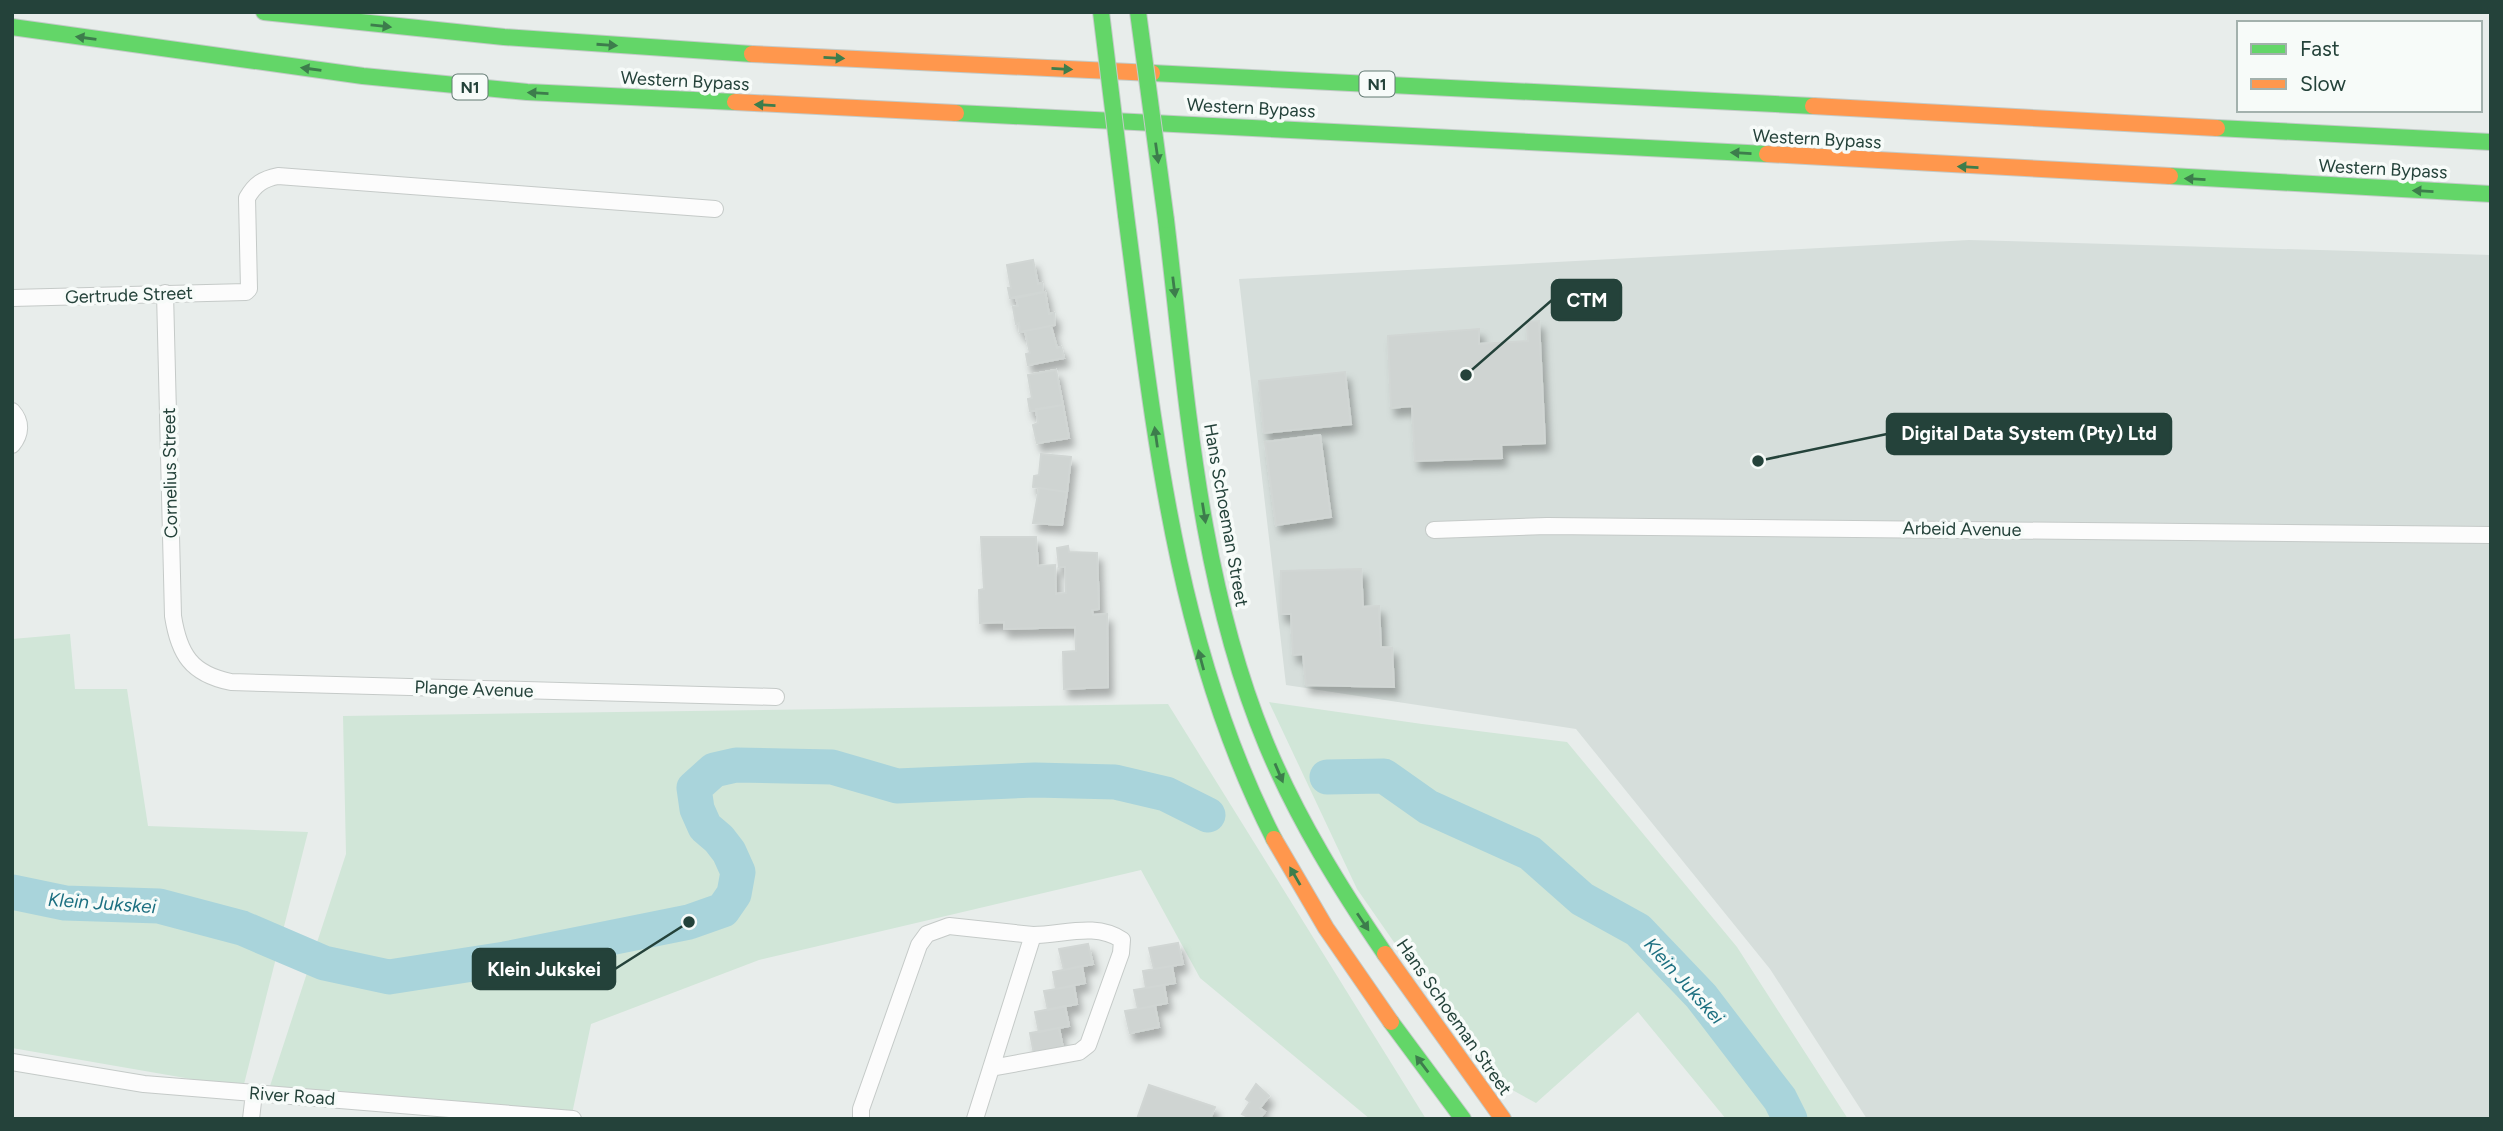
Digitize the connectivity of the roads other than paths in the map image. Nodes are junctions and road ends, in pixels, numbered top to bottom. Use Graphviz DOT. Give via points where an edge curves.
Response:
graph roads {
  1 [pos="264,12"];
  2 [pos="1101,12"];
  3 [pos="1138,12"];
  4 [pos="12,27"];
  5 [pos="2491,142"];
  6 [pos="2491,194"];
  7 [pos="715,209"];
  8 [pos="165,293"];
  9 [pos="12,298"];
  10 [pos="12,411"];
  11 [pos="12,445"];
  12 [pos="1434,530"];
  13 [pos="2491,535"];
  14 [pos="183,652"];
  15 [pos="776,697"];
  16 [pos="1033,935"];
  17 [pos="12,1062"];
  18 [pos="991,1068"];
  19 [pos="254,1093"];
  20 [pos="251,1119"];
  21 [pos="573,1119"];
  22 [pos="861,1119"];
  23 [pos="975,1119"];
  24 [pos="1463,1119"];
  25 [pos="1503,1119"];
  1 -- 5 [label="main road, Western Bypass / N1, one-way" via="525,40 702,51"];
  24 -- 2 [label="main road, one-way, bridge" via="1340,949 1272,836 1205,674 1165,503"];
  3 -- 25 [label="main road, Hans Schoeman Street, one-way, bridge" via="1209,547 1253,710 1281,778 1337,883"];
  6 -- 4 [label="main road, Western Bypass / N1, one-way" via="527,92 363,76"];
  7 -- 8 [label="street, Gertrude Street" via="278,176 253,187 247,198 249,289"];
  8 -- 9 [label="street, Gertrude Street"];
  8 -- 14 [label="street, Cornelius Street" via="172,591 176,633"];
  10 -- 11 [label="street" via="19,431"];
  12 -- 13 [label="street, Arbeid Avenue" via="1573,526"];
  14 -- 15 [label="street, Plange Avenue" via="201,672 231,682"];
  16 -- 18 [label="street"];
  16 -- 18 [label="street" via="1109,931 1122,940 1121,953 1088,1045 1079,1052"];
  16 -- 22 [label="street" via="949,926 927,934 919,945"];
  17 -- 19 [label="street, River Road" via="144,1084"];
  18 -- 23 [label="street"];
  19 -- 20 [label="street"];
  19 -- 21 [label="street, River Road"];
}
